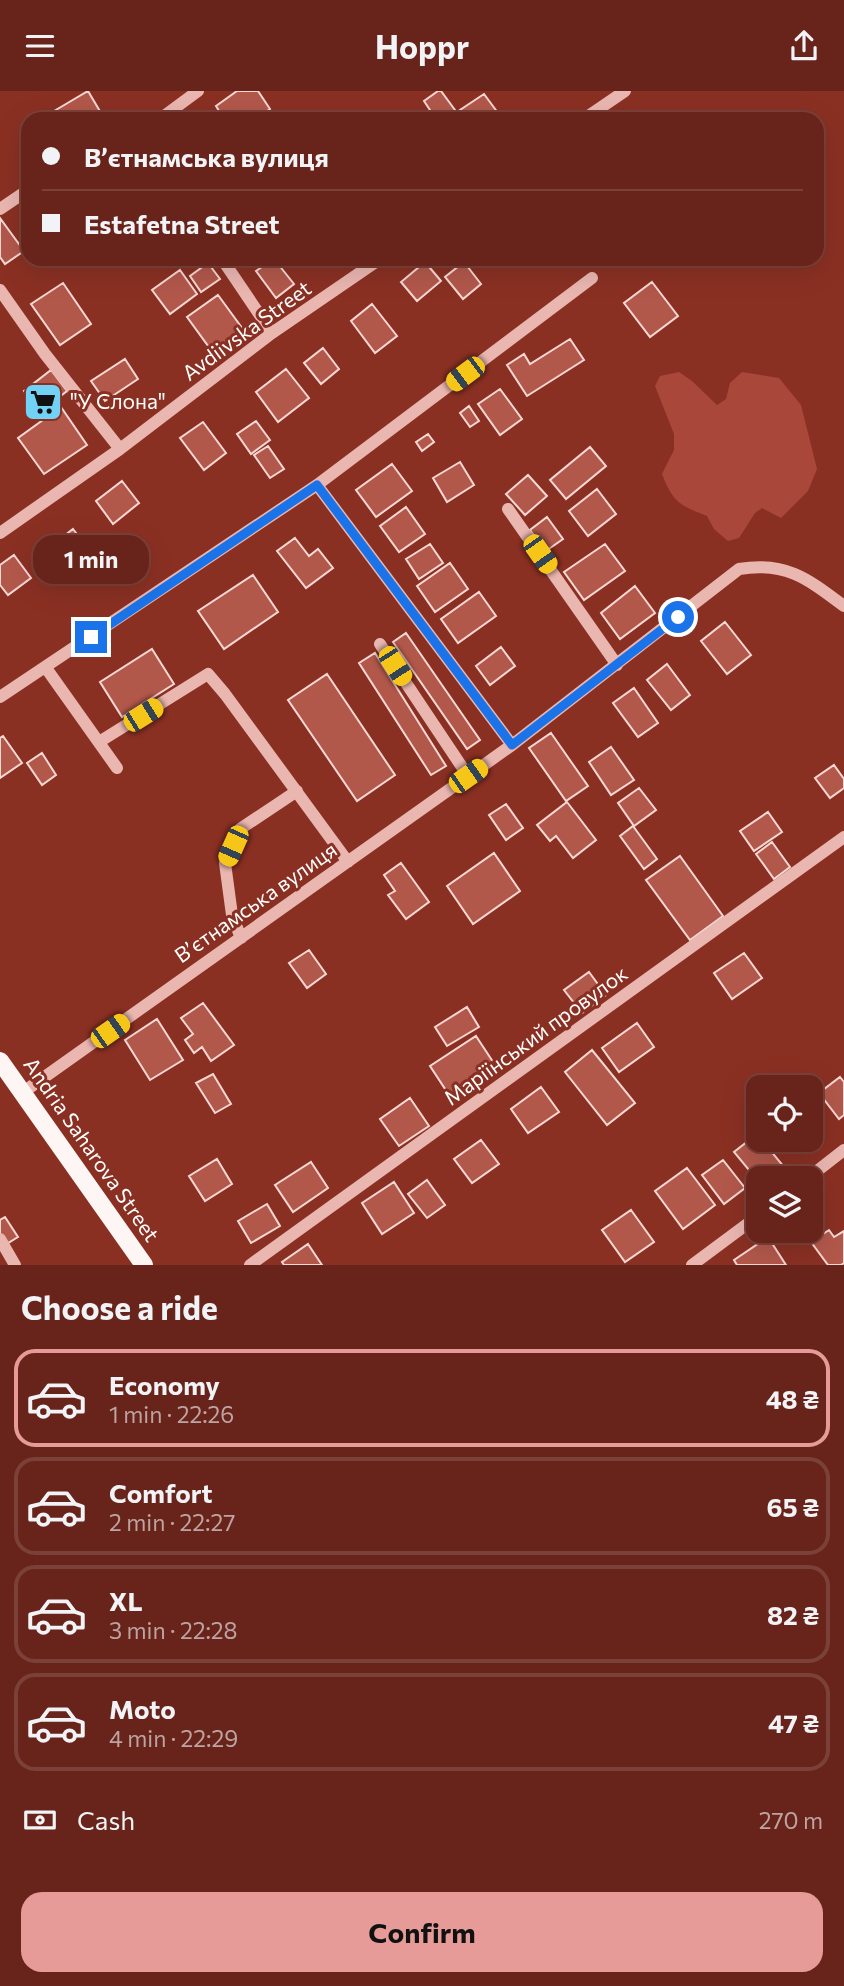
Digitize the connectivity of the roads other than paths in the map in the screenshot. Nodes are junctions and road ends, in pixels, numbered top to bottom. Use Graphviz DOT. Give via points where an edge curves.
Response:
graph roads {
  1 [pos="198,91"];
  2 [pos="625,91"];
  3 [pos="170,112"];
  4 [pos="594,112"];
  5 [pos="21,195"];
  6 [pos="0,209"];
  7 [pos="227,266"];
  8 [pos="370,266"];
  9 [pos="592,278"];
  10 [pos="0,290"];
  11 [pos="272,333"];
  12 [pos="120,449"];
  13 [pos="317,485"];
  14 [pos="508,509"];
  15 [pos="0,533"];
  16 [pos="844,606"];
  17 [pos="380,644"];
  18 [pos="617,665"];
  19 [pos="46,668"];
  20 [pos="0,697"];
  21 [pos="99,743"];
  22 [pos="512,745"];
  23 [pos="117,768"];
  24 [pos="468,776"];
  25 [pos="297,791"];
  26 [pos="844,837"];
  27 [pos="348,862"];
  28 [pos="241,938"];
  29 [pos="0,1061"];
  30 [pos="22,1093"];
  31 [pos="844,1150"];
  32 [pos="823,1166"];
  33 [pos="746,1225"];
  34 [pos="0,1239"];
  35 [pos="15,1265"];
  36 [pos="144,1265"];
  37 [pos="250,1265"];
  38 [pos="692,1265"];
  1 -- 3 [label="street"];
  2 -- 4 [label="street"];
  5 -- 6 [label="street"];
  7 -- 11 [label="street"];
  8 -- 11 [label="street, Avdiivska Street"];
  9 -- 13 [label="street"];
  10 -- 12 [label="street"];
  11 -- 12 [label="street, Avdiivska Street"];
  12 -- 15 [label="street, Avdiivska Street"];
  13 -- 19 [label="street"];
  13 -- 22 [label="street"];
  14 -- 18 [label="street"];
  16 -- 18 [label="street, Вʼєтнамська вулиця" via="794,572 759,565 739,569"];
  17 -- 24 [label="street"];
  18 -- 22 [label="street, Вʼєтнамська вулиця"];
  19 -- 20 [label="street"];
  19 -- 21 [label="street"];
  21 -- 23 [label="street"];
  21 -- 25 [label="street" via="208,674"];
  22 -- 24 [label="street, Вʼєтнамська вулиця"];
  24 -- 27 [label="street, Вʼєтнамська вулиця"];
  25 -- 27 [label="street"];
  25 -- 28 [label="street" via="240,829 225,863 232,915"];
  26 -- 37 [label="street, Маріїнський провулок"];
  27 -- 28 [label="street, Вʼєтнамська вулиця"];
  28 -- 30 [label="street, Вʼєтнамська вулиця"];
  29 -- 30 [label="main road, Andria Saharova Street"];
  30 -- 36 [label="main road, Andria Saharova Street"];
  31 -- 32 [label="street"];
  33 -- 38 [label="street"];
  34 -- 35 [label="street"];
}
